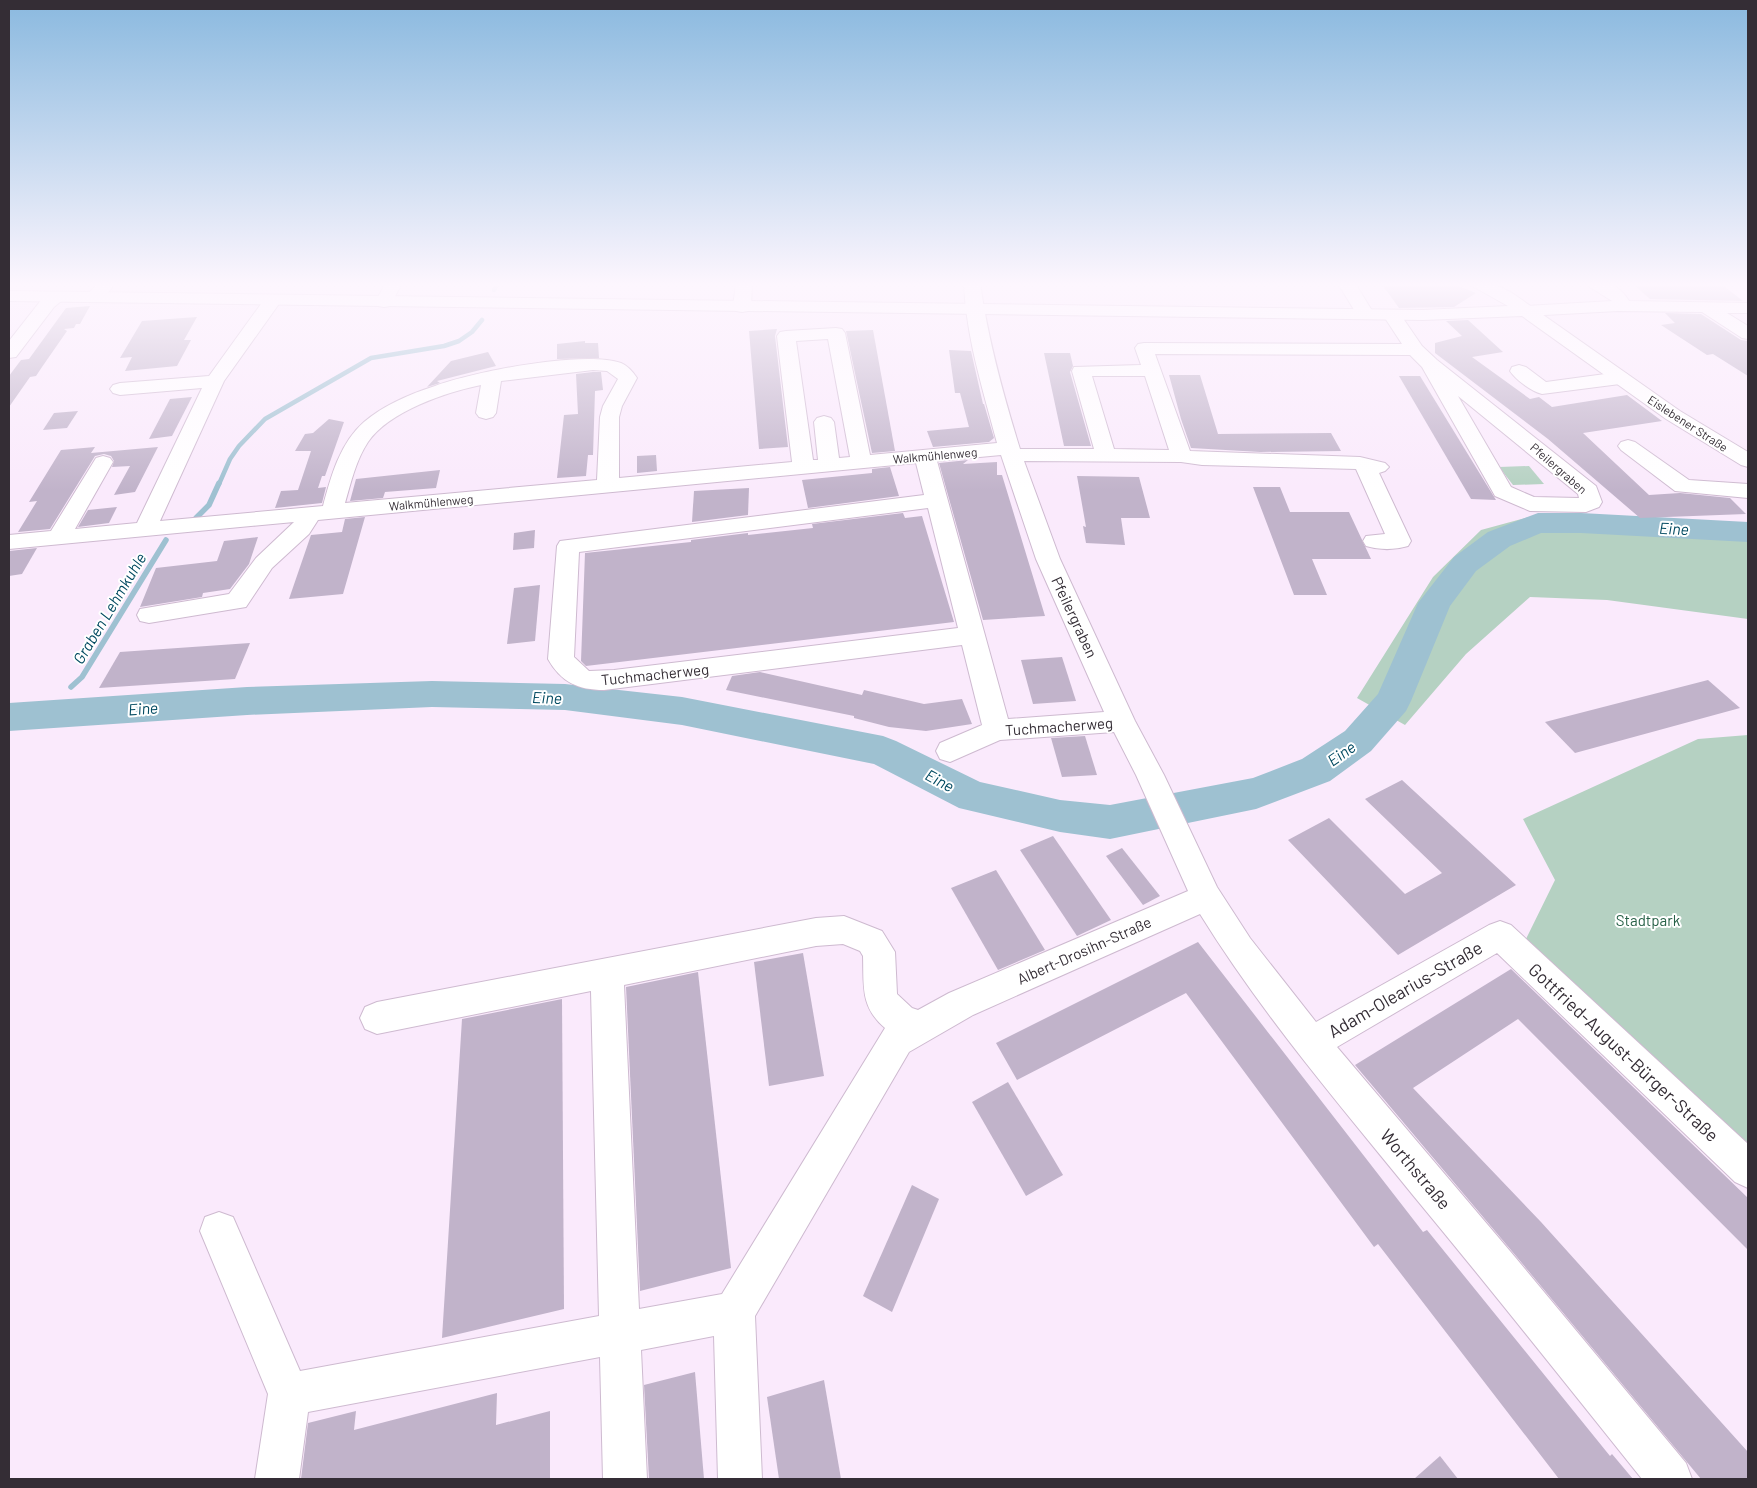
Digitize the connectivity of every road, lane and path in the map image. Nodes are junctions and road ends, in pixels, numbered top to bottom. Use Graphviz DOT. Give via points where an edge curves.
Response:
graph roads {
  1 [pos="235,352"];
  2 [pos="788,352"];
  3 [pos="840,352"];
  4 [pos="983,352"];
  5 [pos="1146,352"];
  6 [pos="1281,352"];
  7 [pos="1419,352"];
  8 [pos="1584,352"];
  9 [pos="1422,357"];
  10 [pos="1152,370"];
  11 [pos="1519,371"];
  12 [pos="492,376"];
  13 [pos="1620,378"];
  14 [pos="215,380"];
  15 [pos="120,390"];
  16 [pos="486,413"];
  17 [pos="824,422"];
  18 [pos="1628,446"];
  19 [pos="1010,451"];
  20 [pos="925,456"];
  21 [pos="1106,456"];
  22 [pos="1180,456"];
  23 [pos="1748,461"];
  24 [pos="103,462"];
  25 [pos="861,462"];
  26 [pos="829,465"];
  27 [pos="803,467"];
  28 [pos="608,486"];
  29 [pos="1748,491"];
  30 [pos="938,500"];
  31 [pos="322,512"];
  32 [pos="145,529"];
  33 [pos="58,538"];
  34 [pos="1374,541"];
  35 [pos="9,542"];
  36 [pos="149,615"];
  37 [pos="973,635"];
  38 [pos="1122,721"];
  39 [pos="997,730"];
  40 [pos="950,751"];
  41 [pos="1182,846"];
  42 [pos="1206,897"];
  43 [pos="1500,935"];
  44 [pos="607,973"];
  45 [pos="377,1018"];
  46 [pos="922,1026"];
  47 [pos="1311,1043"];
  48 [pos="1748,1169"];
  49 [pos="218,1232"];
  50 [pos="734,1312"];
  51 [pos="621,1333"];
  52 [pos="289,1394"];
  53 [pos="277,1479"];
  54 [pos="625,1479"];
  55 [pos="740,1479"];
  56 [pos="1670,1479"];
  1 -- 14 [label="street"];
  2 -- 27 [label="street"];
  3 -- 25 [label="street"];
  4 -- 19 [label="street, Pfeilergraben"];
  5 -- 10 [label="street"];
  6 -- 9 [label="street"];
  7 -- 9 [label="street"];
  8 -- 13 [label="street, Eislebener Straße"];
  9 -- 9 [label="street, Pfeilergraben" via="1503,491 1530,504 1586,505 1591,502 1588,490"];
  10 -- 21 [label="street" via="1081,371"];
  10 -- 22 [label="street"];
  11 -- 13 [label="street" via="1542,388"];
  12 -- 16 [label="street"];
  12 -- 28 [label="street" via="593,364 610,365 622,371 628,378 610,412"];
  12 -- 31 [label="street" via="414,400 368,429 346,462"];
  13 -- 23 [label="street, Eislebener Straße" via="1673,416"];
  14 -- 15 [label="street"];
  14 -- 32 [label="street"];
  17 -- 26 [label="street"];
  18 -- 29 [label="street" via="1683,486"];
  19 -- 20 [label="street, Walkmühlenweg"];
  19 -- 21 [label="street"];
  19 -- 38 [label="street, Pfeilergraben" via="1048,558"];
  20 -- 25 [label="street, Walkmühlenweg"];
  20 -- 30 [label="street, Tuchmacherweg"];
  21 -- 22 [label="street"];
  22 -- 34 [label="street" via="1371,466 1400,541"];
  24 -- 33 [label="street"];
  25 -- 26 [label="street, Walkmühlenweg"];
  26 -- 27 [label="street, Walkmühlenweg"];
  27 -- 28 [label="street, Walkmühlenweg"];
  28 -- 31 [label="street, Walkmühlenweg"];
  30 -- 37 [label="street, Tuchmacherweg"];
  30 -- 37 [label="street, Tuchmacherweg" via="568,546 561,659 573,675 589,680 614,680"];
  31 -- 32 [label="street, Walkmühlenweg"];
  31 -- 36 [label="street" via="264,563 237,601"];
  32 -- 33 [label="street, Walkmühlenweg"];
  33 -- 35 [label="street, Walkmühlenweg"];
  37 -- 39 [label="street, Tuchmacherweg"];
  38 -- 39 [label="street, Tuchmacherweg"];
  38 -- 41 [label="street, Pfeilergraben"];
  39 -- 40 [label="street, Tuchmacherweg"];
  41 -- 42 [label="street, Worthstraße"];
  42 -- 46 [label="street, Albert-Drosihn-Straße" via="961,1004"];
  42 -- 47 [label="street, Worthstraße" via="1239,948"];
  43 -- 47 [label="street, Adam-Olearius-Straße"];
  43 -- 48 [label="street, Gottfried-August-Bürger-Straße"];
  44 -- 45 [label="street"];
  44 -- 46 [label="street" via="816,932 844,930 872,941 879,952 881,999 891,1012 903,1022"];
  44 -- 51 [label="street"];
  46 -- 50 [label="street, Albert-Drosihn-Straße" via="897,1040"];
  47 -- 56 [label="street, Worthstraße"];
  49 -- 52 [label="street"];
  50 -- 51 [label="street"];
  50 -- 55 [label="street"];
  51 -- 52 [label="street"];
  51 -- 54 [label="street"];
  52 -- 53 [label="street"];
}
